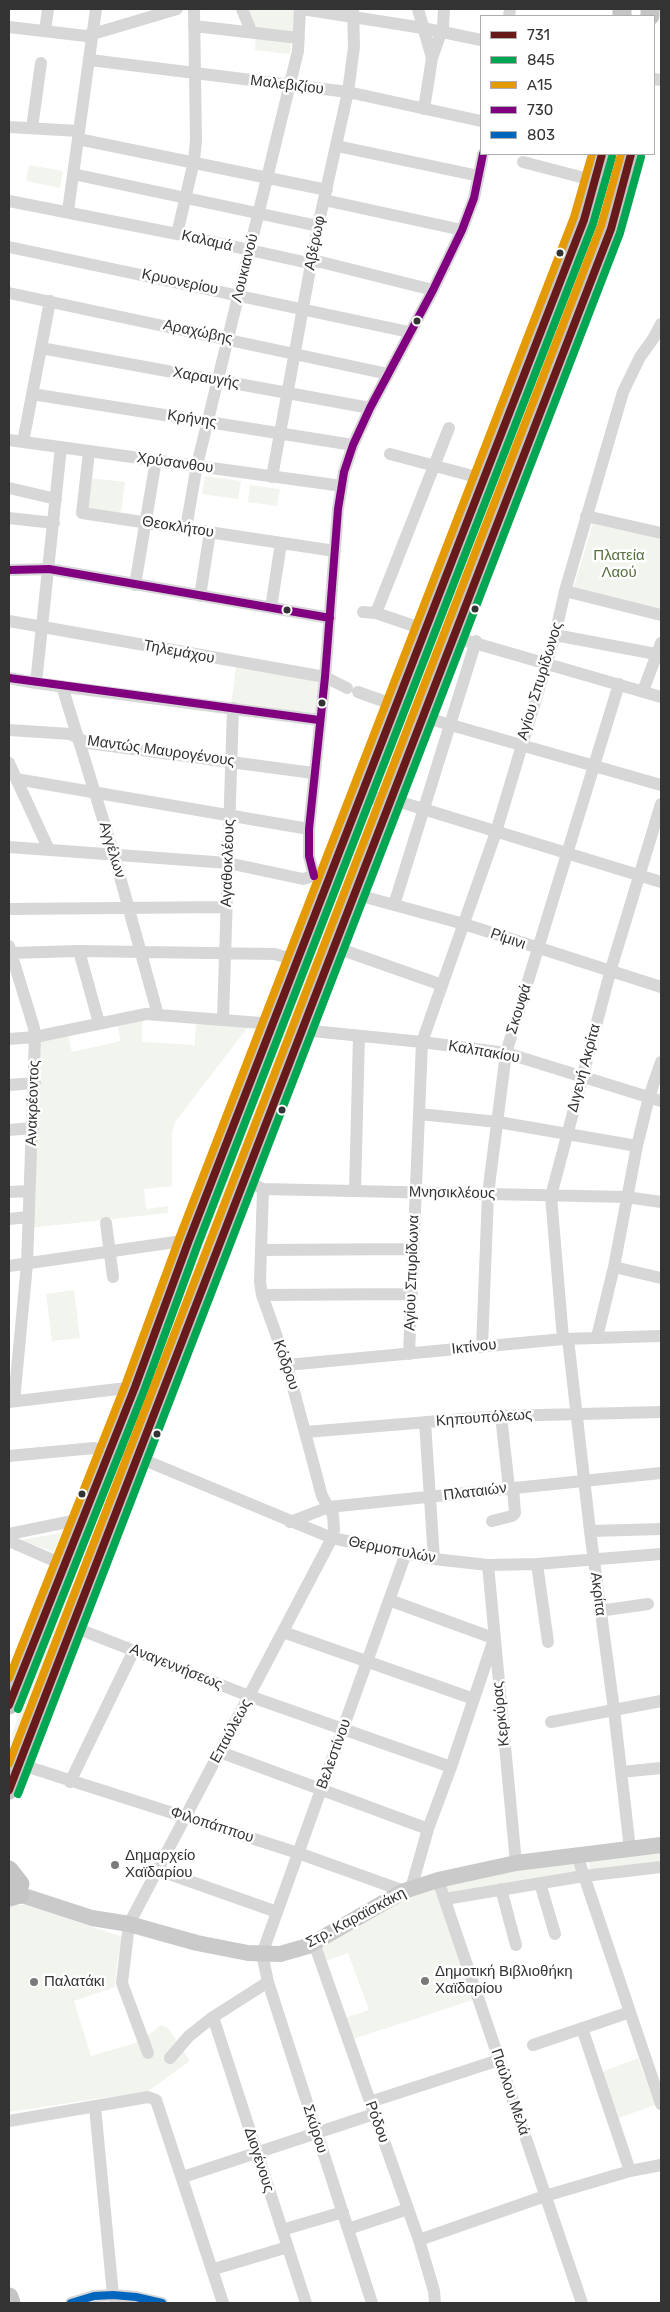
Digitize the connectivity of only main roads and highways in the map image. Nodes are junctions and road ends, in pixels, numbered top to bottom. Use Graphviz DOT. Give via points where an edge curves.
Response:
graph roads {
  1 [pos="602,155"];
  2 [pos="631,155"];
  3 [pos="13,1683"];
  4 [pos="9,1705"];
  5 [pos="9,1790"];
  6 [pos="661,1845"];
  7 [pos="13,1886"];
  8 [pos="9,2297"];
  9 [pos="11,2303"];
  1 -- 3 [label="highway" via="581,228 360,801 322,879 298,961 134,1387"];
  2 -- 5 [label="highway" via="611,229"];
  3 -- 4 [label="highway"];
  6 -- 7 [label="main road, Στρ. Καραϊσκάκη" via="516,1863 438,1880 407,1890 314,1943 287,1952 262,1954 197,1943 129,1924 92,1918"];
  8 -- 9 [label="highway"];
}
